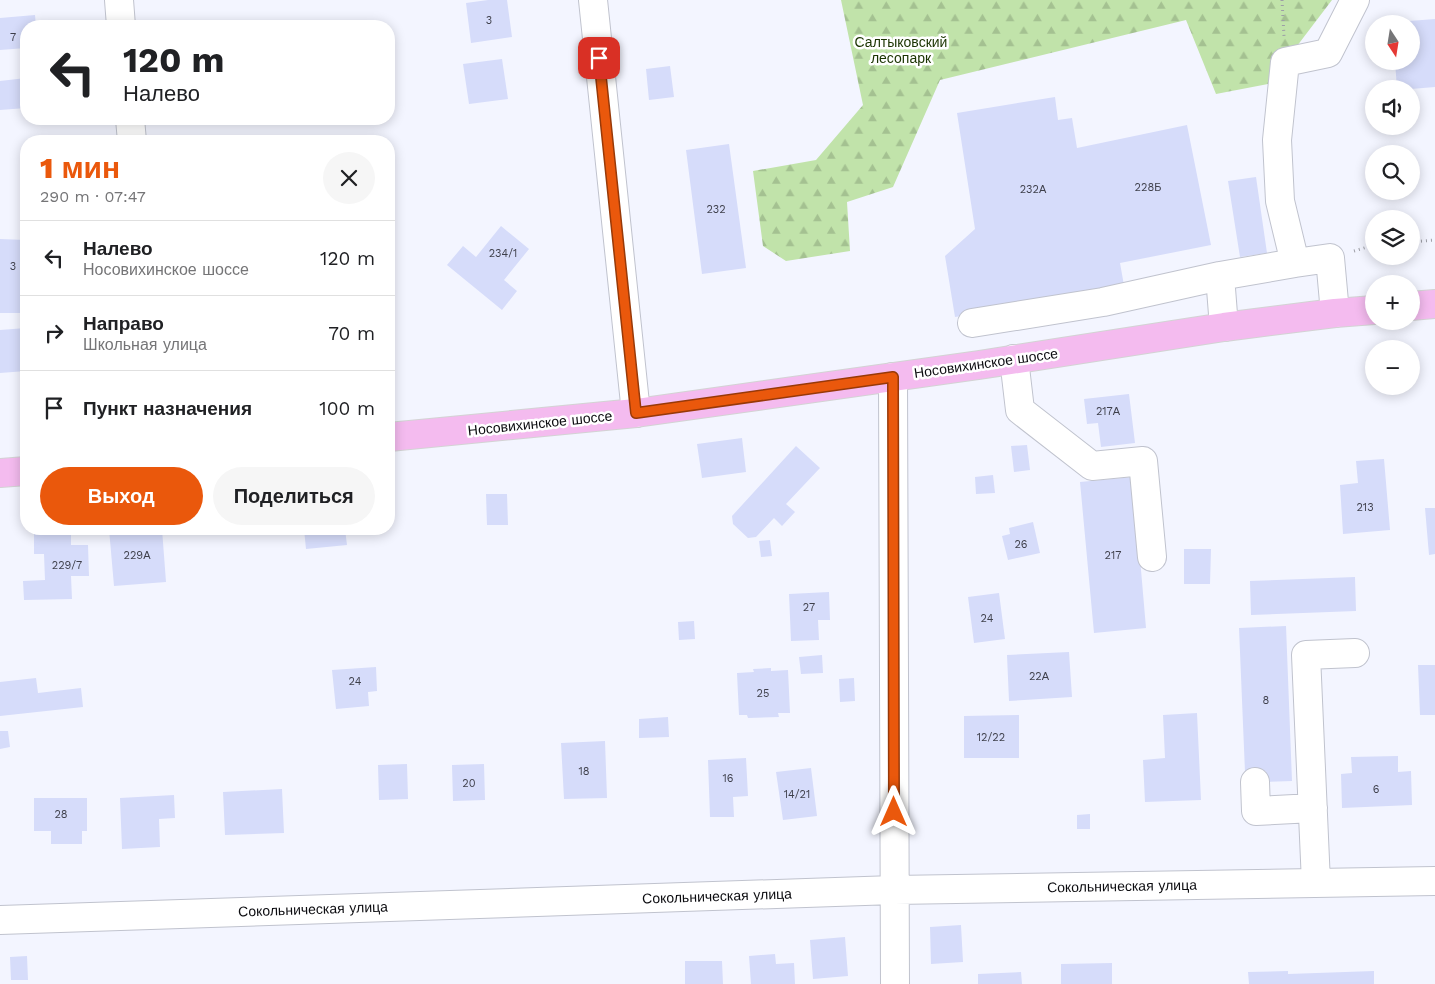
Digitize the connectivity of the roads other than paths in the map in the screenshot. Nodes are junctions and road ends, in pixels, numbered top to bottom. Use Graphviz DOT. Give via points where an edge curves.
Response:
graph roads {
  1 [pos="119,0"];
  2 [pos="593,0"];
  3 [pos="1355,0"];
  4 [pos="121,20"];
  5 [pos="1294,263"];
  6 [pos="1220,276"];
  7 [pos="1435,304"];
  8 [pos="1420,305"];
  9 [pos="1365,311"];
  10 [pos="1335,313"];
  11 [pos="972,323"];
  12 [pos="1224,327"];
  13 [pos="1014,359"];
  14 [pos="893,377"];
  15 [pos="636,413"];
  16 [pos="395,436"];
  17 [pos="20,471"];
  18 [pos="0,473"];
  19 [pos="1152,557"];
  20 [pos="1355,653"];
  21 [pos="1255,782"];
  22 [pos="1313,808"];
  23 [pos="1435,881"];
  24 [pos="1316,883"];
  25 [pos="894,890"];
  26 [pos="0,920"];
  27 [pos="895,984"];
  1 -- 4 [label="street"];
  2 -- 15 [label="street"];
  3 -- 5 [label="street" via="1328,53 1285,62 1277,140 1280,200"];
  5 -- 6 [label="street"];
  5 -- 10 [label="street" via="1330,258"];
  6 -- 11 [label="street" via="1103,302"];
  6 -- 12 [label="street"];
  7 -- 8 [label="main road"];
  9 -- 10 [label="main road, Носовихинское шоссе"];
  10 -- 12 [label="main road, Носовихинское шоссе"];
  12 -- 13 [label="main road, Носовихинское шоссе"];
  13 -- 14 [label="main road, Носовихинское шоссе"];
  13 -- 19 [label="street" via="1020,410 1034,421 1092,466 1144,461"];
  14 -- 15 [label="main road, Носовихинское шоссе"];
  14 -- 25 [label="street"];
  15 -- 16 [label="main road, Носовихинское шоссе"];
  17 -- 18 [label="main road"];
  20 -- 22 [label="street" via="1306,655"];
  21 -- 22 [label="street" via="1256,811"];
  22 -- 24 [label="street"];
  23 -- 24 [label="street, Сокольническая улица"];
  24 -- 25 [label="street, Сокольническая улица"];
  25 -- 26 [label="street, Сокольническая улица"];
  25 -- 27 [label="street"];
}
